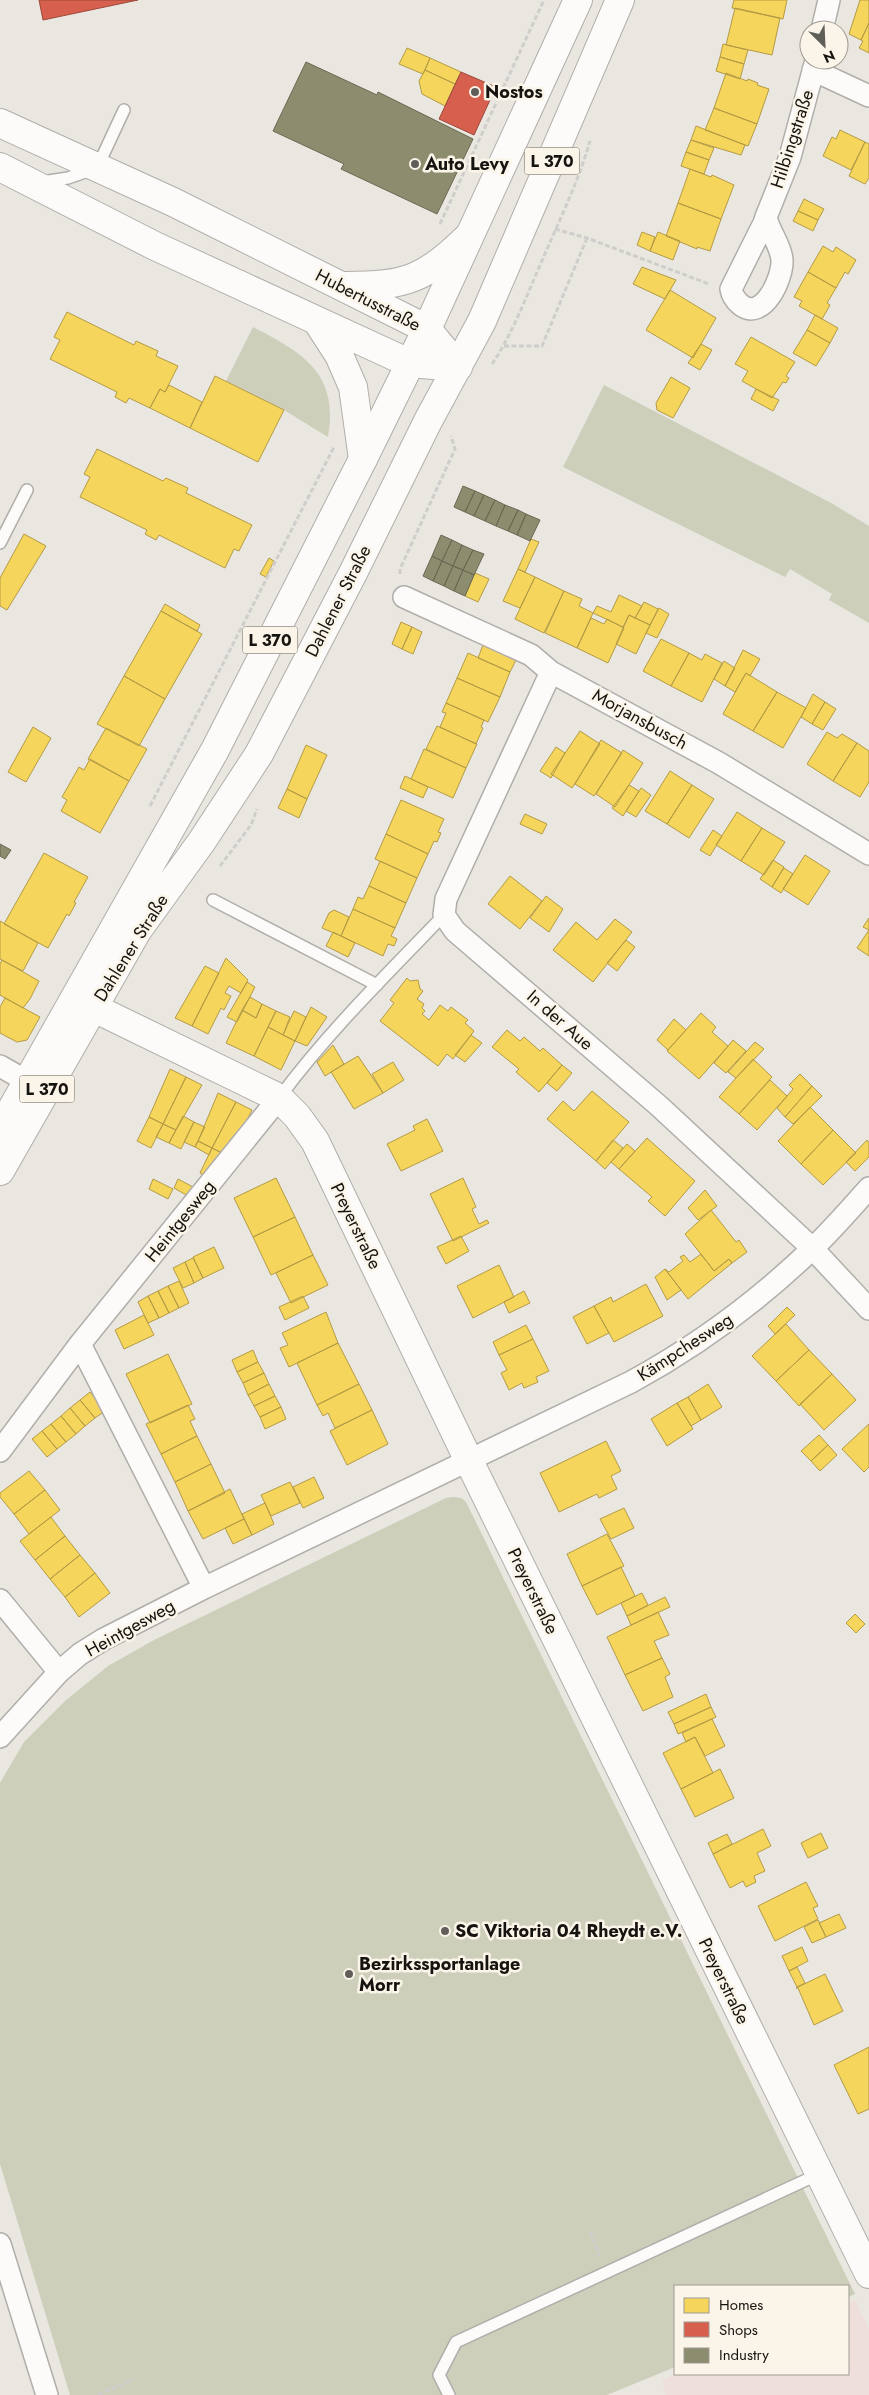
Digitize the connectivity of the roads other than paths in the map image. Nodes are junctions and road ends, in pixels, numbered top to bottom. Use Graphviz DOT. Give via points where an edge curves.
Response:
graph roads {
  1 [pos="578,0"];
  2 [pos="620,0"];
  3 [pos="829,0"];
  4 [pos="824,20"];
  5 [pos="814,70"];
  6 [pos="824,70"];
  7 [pos="869,96"];
  8 [pos="124,110"];
  9 [pos="0,124"];
  10 [pos="0,166"];
  11 [pos="96,168"];
  12 [pos="34,184"];
  13 [pos="766,217"];
  14 [pos="471,234"];
  15 [pos="341,286"];
  16 [pos="317,321"];
  17 [pos="426,329"];
  18 [pos="409,363"];
  19 [pos="458,367"];
  20 [pos="363,459"];
  21 [pos="27,490"];
  22 [pos="0,543"];
  23 [pos="404,597"];
  24 [pos="551,672"];
  25 [pos="869,854"];
  26 [pos="213,900"];
  27 [pos="444,915"];
  28 [pos="377,985"];
  29 [pos="94,1008"];
  30 [pos="0,1066"];
  31 [pos="28,1082"];
  32 [pos="279,1098"];
  33 [pos="0,1130"];
  34 [pos="0,1171"];
  35 [pos="869,1188"];
  36 [pos="812,1248"];
  37 [pos="869,1309"];
  38 [pos="80,1344"];
  39 [pos="0,1451"];
  40 [pos="469,1461"];
  41 [pos="204,1588"];
  42 [pos="0,1600"];
  43 [pos="59,1672"];
  44 [pos="0,1737"];
  45 [pos="819,2174"];
  46 [pos="0,2244"];
  47 [pos="869,2274"];
  48 [pos="47,2395"];
  49 [pos="449,2395"];
  1 -- 14 [label="main road, Dahlener Straße / L 370"];
  2 -- 19 [label="main road, Dahlener Straße / L 370" via="482,321"];
  3 -- 4 [label="street"];
  5 -- 13 [label="street, Hilbingstraße" via="790,157"];
  6 -- 7 [label="street"];
  8 -- 11 [label="lane"];
  9 -- 11 [label="main road, Hubertusstraße"];
  10 -- 12 [label="main road"];
  11 -- 12 [label="lane" via="68,178"];
  11 -- 15 [label="main road, Hubertusstraße" via="173,202"];
  12 -- 16 [label="main road" via="155,246"];
  13 -- 13 [label="street, Hilbingstraße" via="731,292 742,306 756,309 766,302 779,278 782,257"];
  14 -- 15 [label="main road" via="443,261 415,278 381,286"];
  14 -- 17 [label="main road, Dahlener Straße / L 370"];
  15 -- 17 [label="main road, Hubertusstraße"];
  16 -- 18 [label="main road"];
  16 -- 20 [label="main road" via="339,355 354,387"];
  17 -- 18 [label="main road, Dahlener Straße / L 370"];
  17 -- 19 [label="main road, Hubertusstraße"];
  18 -- 19 [label="main road"];
  18 -- 20 [label="main road, Dahlener Straße / L 370"];
  19 -- 29 [label="main road, Dahlener Straße / L 370" via="260,754 137,932"];
  20 -- 31 [label="main road, Dahlener Straße / L 370" via="215,750"];
  21 -- 22 [label="lane"];
  23 -- 24 [label="street, Morjansbusch" via="531,655"];
  24 -- 25 [label="street, Morjansbusch" via="718,762"];
  24 -- 27 [label="street" via="446,899"];
  26 -- 28 [label="lane"];
  27 -- 28 [label="lane"];
  27 -- 36 [label="street, In der Aue" via="470,945 659,1106"];
  28 -- 32 [label="lane"];
  29 -- 32 [label="main road, Preyerstraße"];
  29 -- 34 [label="main road, Dahlener Straße / L 370"];
  30 -- 31 [label="street"];
  31 -- 33 [label="main road, Dahlener Straße / L 370"];
  32 -- 38 [label="street, Heintgesweg"];
  32 -- 40 [label="main road, Preyerstraße" via="315,1141"];
  35 -- 36 [label="street, Kämpchesweg"];
  36 -- 37 [label="street, In der Aue"];
  36 -- 40 [label="street, Kämpchesweg" via="717,1329 675,1358"];
  38 -- 39 [label="street, Heintgesweg"];
  38 -- 41 [label="street"];
  40 -- 41 [label="street, Heintgesweg"];
  40 -- 45 [label="main road, Preyerstraße"];
  41 -- 43 [label="street, Heintgesweg" via="104,1639"];
  42 -- 43 [label="street"];
  43 -- 44 [label="street, Heintgesweg"];
  45 -- 47 [label="main road, Preyerstraße"];
  45 -- 49 [label="lane" via="456,2342 439,2375"];
  46 -- 48 [label="street"];
}
